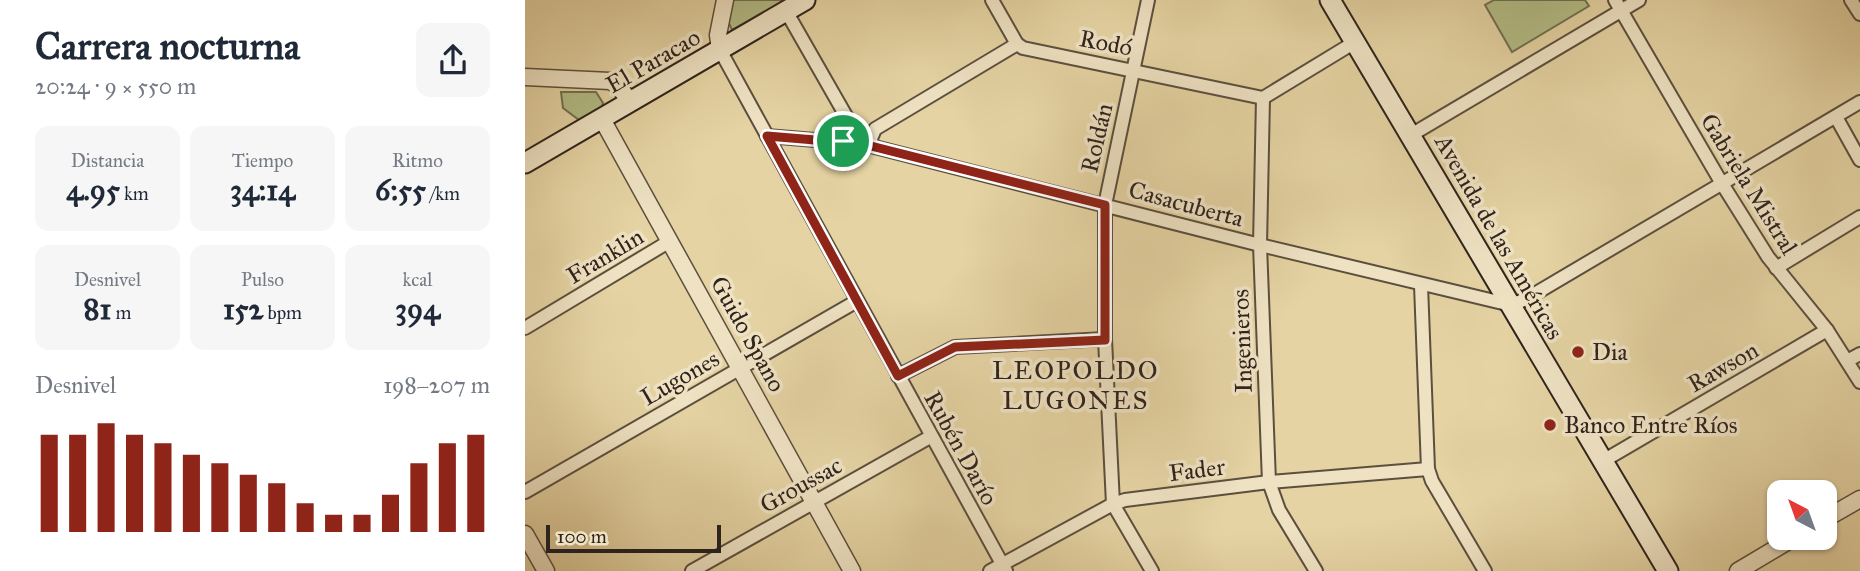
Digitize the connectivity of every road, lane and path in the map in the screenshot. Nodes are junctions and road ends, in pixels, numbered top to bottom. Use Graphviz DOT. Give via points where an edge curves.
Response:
graph roads {
  1 [pos="725,0"];
  2 [pos="805,0"];
  3 [pos="992,0"];
  4 [pos="1148,0"];
  5 [pos="1331,0"];
  6 [pos="1639,0"];
  7 [pos="1851,0"];
  8 [pos="1618,5"];
  9 [pos="786,11"];
  10 [pos="1860,14"];
  11 [pos="1355,42"];
  12 [pos="1017,44"];
  13 [pos="720,50"];
  14 [pos="1133,70"];
  15 [pos="525,77"];
  16 [pos="1263,97"];
  17 [pos="631,102"];
  18 [pos="1860,102"];
  19 [pos="1836,117"];
  20 [pos="602,119"];
  21 [pos="1411,135"];
  22 [pos="767,136"];
  23 [pos="843,141"];
  24 [pos="868,146"];
  25 [pos="1860,160"];
  26 [pos="525,163"];
  27 [pos="1721,183"];
  28 [pos="1105,205"];
  29 [pos="1860,218"];
  30 [pos="670,241"];
  31 [pos="1260,245"];
  32 [pos="1776,268"];
  33 [pos="1421,285"];
  34 [pos="857,301"];
  35 [pos="1511,305"];
  36 [pos="525,328"];
  37 [pos="1827,330"];
  38 [pos="1105,340"];
  39 [pos="1860,354"];
  40 [pos="1847,361"];
  41 [pos="741,368"];
  42 [pos="898,376"];
  43 [pos="1860,382"];
  44 [pos="930,437"];
  45 [pos="1603,461"];
  46 [pos="1427,470"];
  47 [pos="1269,482"];
  48 [pos="525,492"];
  49 [pos="1860,499"];
  50 [pos="814,502"];
  51 [pos="1113,504"];
  52 [pos="1837,512"];
  53 [pos="525,534"];
  54 [pos="1773,550"];
  55 [pos="1004,568"];
  56 [pos="546,571"];
  57 [pos="692,571"];
  58 [pos="852,571"];
  59 [pos="990,571"];
  60 [pos="1152,571"];
  61 [pos="1316,571"];
  62 [pos="1485,571"];
  63 [pos="1668,571"];
  64 [pos="1738,571"];
  1 -- 13 [label="street" via="718,34"];
  2 -- 9 [label="main road, El Paracao"];
  3 -- 12 [label="street"];
  4 -- 14 [label="street, Roldán"];
  5 -- 11 [label="main road, Avenida de las Américas"];
  6 -- 8 [label="street"];
  7 -- 10 [label="street"];
  8 -- 21 [label="street"];
  8 -- 27 [label="street, Gabriela Mistral"];
  9 -- 13 [label="main road, El Paracao"];
  9 -- 23 [label="street" via="846,116"];
  11 -- 16 [label="street"];
  11 -- 21 [label="main road, Avenida de las Américas"];
  12 -- 14 [label="street, Rodó"];
  12 -- 24 [label="street" via="875,129"];
  13 -- 17 [label="main road, El Paracao"];
  13 -- 22 [label="street, Rubén Darío"];
  14 -- 16 [label="street, Rodó"];
  14 -- 28 [label="street, Roldán"];
  15 -- 17 [label="street" via="610,81"];
  16 -- 31 [label="street, Ingenieros"];
  17 -- 20 [label="main road, El Paracao"];
  18 -- 19 [label="street"];
  19 -- 25 [label="street"];
  19 -- 27 [label="street"];
  20 -- 26 [label="main road, El Paracao"];
  20 -- 30 [label="street, Guido Spano"];
  21 -- 35 [label="main road, Avenida de las Américas"];
  22 -- 23 [label="street, Casacuberta"];
  22 -- 34 [label="street, Rubén Darío"];
  23 -- 24 [label="street, Casacuberta"];
  24 -- 28 [label="street, Casacuberta"];
  27 -- 32 [label="street, Gabriela Mistral"];
  27 -- 35 [label="street"];
  28 -- 31 [label="street, Casacuberta"];
  28 -- 38 [label="street, Roldán"];
  29 -- 32 [label="street"];
  30 -- 36 [label="street, Franklin"];
  30 -- 41 [label="street, Guido Spano"];
  31 -- 33 [label="street, Casacuberta"];
  31 -- 47 [label="street, Ingenieros"];
  32 -- 37 [label="street, Gabriela Mistral"];
  33 -- 35 [label="street, Casacuberta"];
  33 -- 46 [label="street"];
  34 -- 41 [label="street, Lugones"];
  34 -- 42 [label="street, Rubén Darío"];
  35 -- 45 [label="main road, Avenida de las Américas"];
  37 -- 40 [label="street, Gabriela Mistral"];
  37 -- 45 [label="street, Rawson"];
  38 -- 42 [label="street" via="955,347"];
  38 -- 51 [label="street, Roldán"];
  39 -- 40 [label="street"];
  40 -- 43 [label="street, Gabriela Mistral"];
  41 -- 48 [label="street, Lugones"];
  41 -- 50 [label="street, Guido Spano"];
  42 -- 44 [label="street, Rubén Darío"];
  44 -- 50 [label="street, Groussac"];
  44 -- 55 [label="street, Rubén Darío"];
  45 -- 63 [label="main road, Avenida de las Américas"];
  46 -- 47 [label="street, Fader"];
  46 -- 62 [label="street"];
  47 -- 51 [label="street, Fader"];
  47 -- 61 [label="street, Ingenieros" via="1272,497"];
  49 -- 52 [label="street"];
  50 -- 57 [label="street, Groussac"];
  50 -- 58 [label="street, Guido Spano"];
  51 -- 55 [label="street, Fader"];
  51 -- 60 [label="street, Roldán"];
  53 -- 56 [label="street"];
  54 -- 64 [label="street"];
  55 -- 59 [label="street, Fader"];
}
